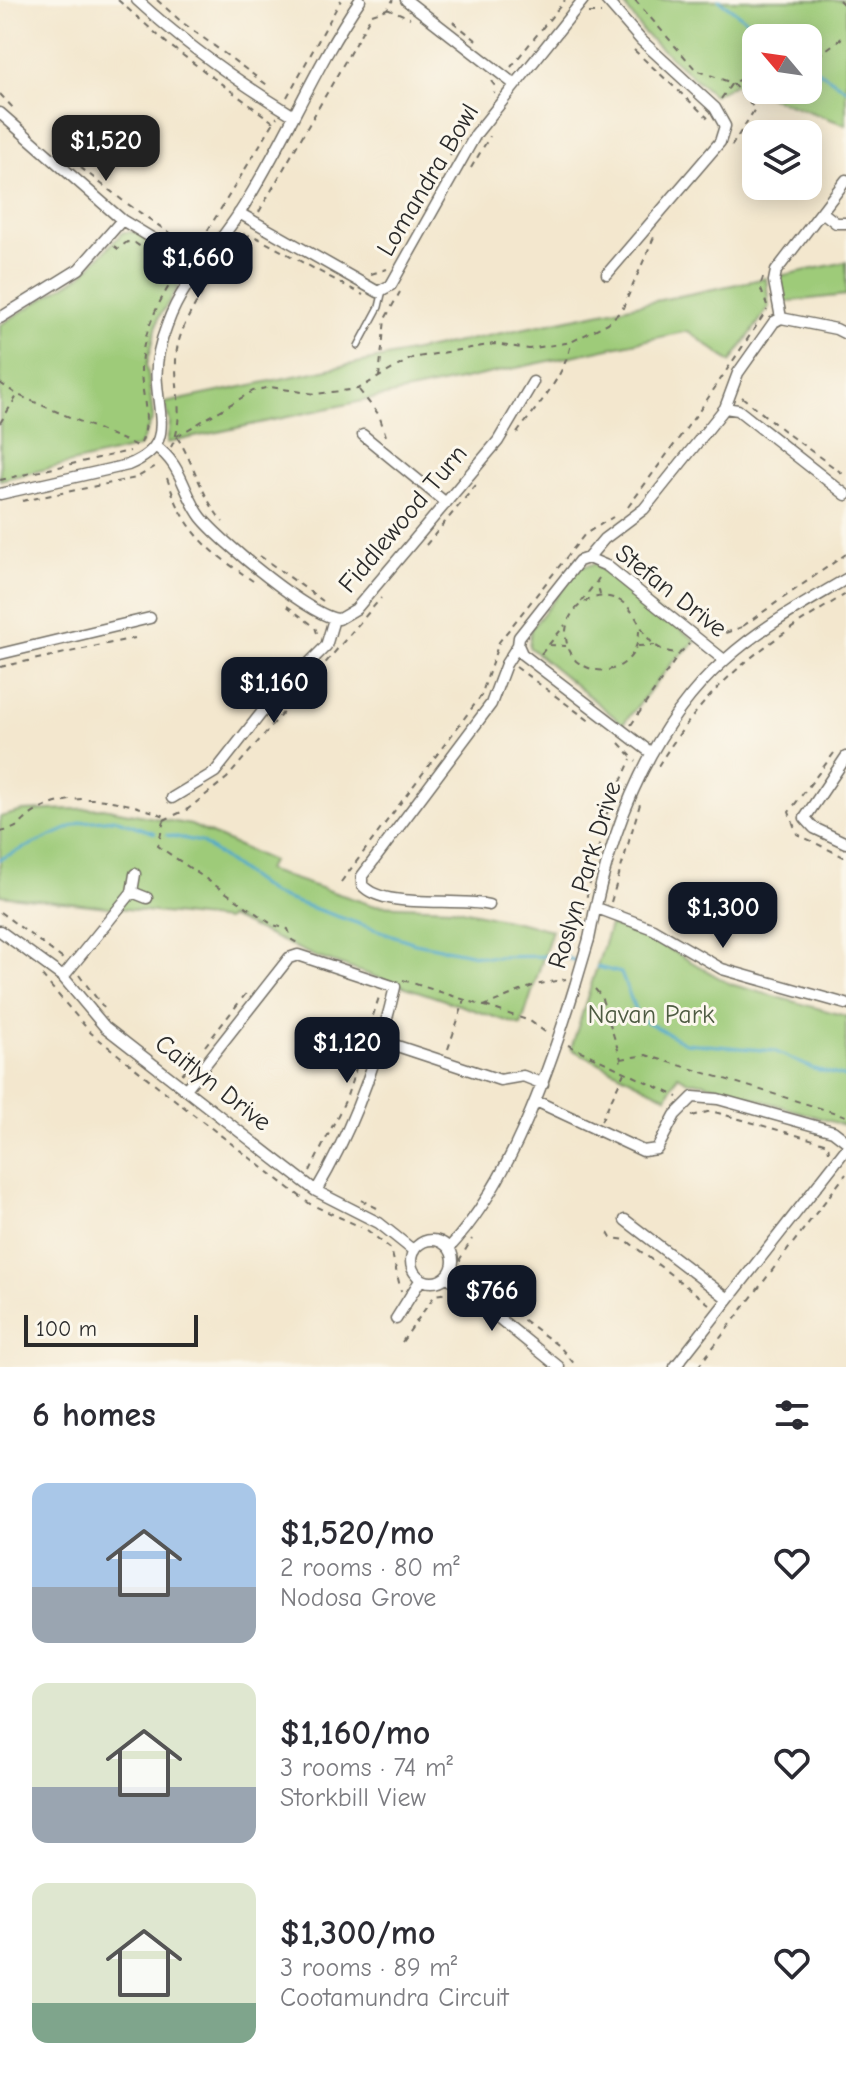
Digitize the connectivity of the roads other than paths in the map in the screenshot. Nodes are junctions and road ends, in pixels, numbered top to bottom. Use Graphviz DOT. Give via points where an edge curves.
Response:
graph roads {
  1 [pos="137,0"];
  2 [pos="360,0"];
  3 [pos="406,0"];
  4 [pos="583,0"];
  5 [pos="606,0"];
  6 [pos="514,84"];
  7 [pos="0,113"];
  8 [pos="294,116"];
  9 [pos="846,180"];
  10 [pos="822,212"];
  11 [pos="239,213"];
  12 [pos="122,220"];
  13 [pos="846,223"];
  14 [pos="200,267"];
  15 [pos="607,274"];
  16 [pos="383,290"];
  17 [pos="0,318"];
  18 [pos="781,318"];
  19 [pos="846,334"];
  20 [pos="358,346"];
  21 [pos="533,382"];
  22 [pos="725,408"];
  23 [pos="363,435"];
  24 [pos="155,446"];
  25 [pos="0,494"];
  26 [pos="846,495"];
  27 [pos="446,503"];
  28 [pos="588,558"];
  29 [pos="846,579"];
  30 [pos="150,618"];
  31 [pos="334,619"];
  32 [pos="518,645"];
  33 [pos="0,654"];
  34 [pos="724,660"];
  35 [pos="650,752"];
  36 [pos="846,757"];
  37 [pos="172,798"];
  38 [pos="846,843"];
  39 [pos="135,874"];
  40 [pos="132,892"];
  41 [pos="147,898"];
  42 [pos="489,905"];
  43 [pos="597,908"];
  44 [pos="0,931"];
  45 [pos="63,977"];
  46 [pos="846,1004"];
  47 [pos="382,1041"];
  48 [pos="543,1084"];
  49 [pos="189,1085"];
  50 [pos="536,1101"];
  51 [pos="846,1141"];
  52 [pos="846,1149"];
  53 [pos="316,1191"];
  54 [pos="625,1220"];
  55 [pos="449,1248"];
  56 [pos="414,1251"];
  57 [pos="447,1276"];
  58 [pos="421,1279"];
  59 [pos="723,1295"];
  60 [pos="396,1319"];
  61 [pos="559,1367"];
  62 [pos="675,1367"];
  1 -- 8 [label="street" via="241,84"];
  2 -- 8 [label="street"];
  3 -- 6 [label="street"];
  4 -- 6 [label="street, Lomandra Bowl"];
  5 -- 15 [label="street" via="715,108 725,126 720,142"];
  6 -- 16 [label="street, Lomandra Bowl" via="476,134 391,285"];
  7 -- 12 [label="street"];
  8 -- 11 [label="street"];
  9 -- 10 [label="street"];
  10 -- 13 [label="street" via="836,223"];
  10 -- 18 [label="street" via="776,271"];
  11 -- 14 [label="street"];
  11 -- 16 [label="street, Lomandra Bowl" via="378,292"];
  12 -- 14 [label="street"];
  12 -- 17 [label="street" via="79,269"];
  14 -- 24 [label="street" via="162,339 157,384 163,423"];
  16 -- 20 [label="lane"];
  18 -- 19 [label="street"];
  18 -- 22 [label="street" via="731,389"];
  21 -- 27 [label="street, Fiddlewood Turn" via="498,441"];
  22 -- 26 [label="street" via="738,410"];
  22 -- 28 [label="street" via="644,509"];
  23 -- 27 [label="street"];
  24 -- 25 [label="street" via="128,465"];
  24 -- 31 [label="street, Fiddlewood Turn" via="173,461 190,500 214,533 304,603"];
  27 -- 31 [label="street, Fiddlewood Turn" via="356,609"];
  28 -- 32 [label="street, Stefan Drive" via="579,561"];
  28 -- 34 [label="street, Stefan Drive" via="607,566"];
  29 -- 34 [label="street, Roslyn Park Drive"];
  30 -- 33 [label="street"];
  31 -- 37 [label="street" via="326,646 270,702 215,772"];
  32 -- 35 [label="street"];
  32 -- 42 [label="street, Stefan Drive" via="491,704 362,876 368,892 385,899 466,899"];
  34 -- 35 [label="street, Roslyn Park Drive"];
  35 -- 43 [label="street, Roslyn Park Drive" via="631,790"];
  36 -- 38 [label="street" via="805,818"];
  39 -- 40 [label="street"];
  40 -- 41 [label="street"];
  40 -- 45 [label="street"];
  43 -- 46 [label="street" via="653,929 722,969"];
  43 -- 48 [label="street, Roslyn Park Drive, bridge" via="571,982 561,1042"];
  44 -- 45 [label="street, Caitlyn Drive"];
  45 -- 49 [label="street, Caitlyn Drive" via="105,1027"];
  47 -- 48 [label="street" via="500,1080 523,1076"];
  47 -- 49 [label="street" via="389,983 298,955 289,958"];
  47 -- 53 [label="street" via="346,1139"];
  48 -- 50 [label="street, Roslyn Park Drive"];
  49 -- 53 [label="street, Caitlyn Drive"];
  50 -- 51 [label="street" via="650,1152 693,1097 833,1131"];
  50 -- 55 [label="street, Roslyn Park Drive" via="492,1187"];
  52 -- 59 [label="street"];
  53 -- 56 [label="street, Caitlyn Drive" via="379,1223"];
  54 -- 59 [label="street"];
  55 -- 56 [label="street" via="432,1240"];
  55 -- 57 [label="street" via="453,1262"];
  56 -- 58 [label="street" via="412,1267"];
  57 -- 58 [label="street" via="434,1282"];
  57 -- 61 [label="street"];
  58 -- 60 [label="street"];
  59 -- 62 [label="street"];
}
